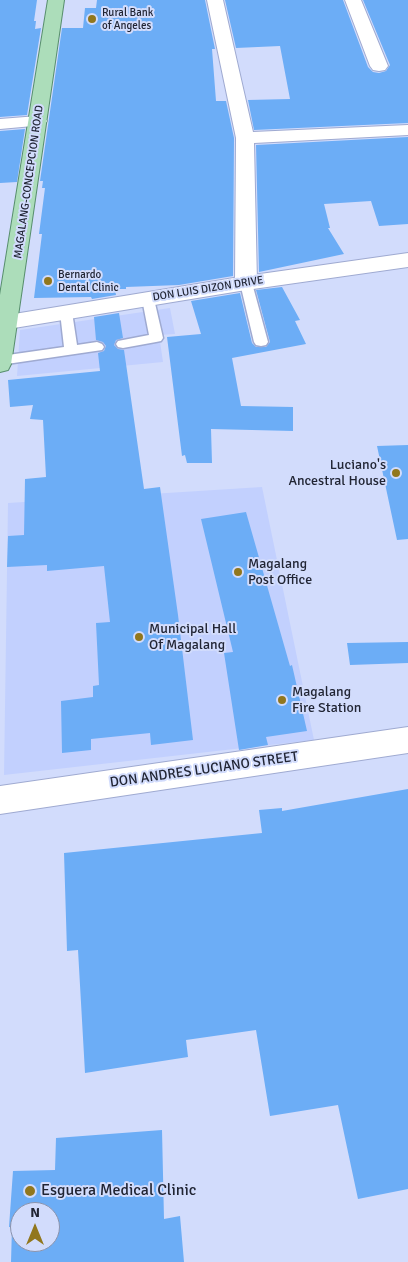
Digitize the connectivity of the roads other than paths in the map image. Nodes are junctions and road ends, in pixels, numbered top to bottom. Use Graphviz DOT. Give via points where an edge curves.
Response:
graph roads {
  1 [pos="56,0"];
  2 [pos="215,0"];
  3 [pos="353,0"];
  4 [pos="379,66"];
  5 [pos="38,121"];
  6 [pos="0,124"];
  7 [pos="408,130"];
  8 [pos="245,138"];
  9 [pos="408,260"];
  10 [pos="8,273"];
  11 [pos="246,283"];
  12 [pos="148,299"];
  13 [pos="66,312"];
  14 [pos="8,322"];
  15 [pos="260,342"];
  16 [pos="123,344"];
  17 [pos="97,347"];
  18 [pos="71,351"];
  19 [pos="0,362"];
  20 [pos="408,740"];
  21 [pos="0,800"];
  1 -- 5 [label="main road, MAGALANG-CONCEPCION ROAD"];
  2 -- 8 [label="street"];
  3 -- 4 [label="street"];
  5 -- 6 [label="street"];
  5 -- 10 [label="main road, MAGALANG-CONCEPCION ROAD"];
  7 -- 8 [label="street"];
  8 -- 11 [label="street"];
  9 -- 11 [label="street, DON LUIS DIZON DRIVE"];
  10 -- 14 [label="main road, MAGALANG-CONCEPCION ROAD"];
  11 -- 12 [label="street, DON LUIS DIZON DRIVE"];
  11 -- 15 [label="lane"];
  12 -- 13 [label="street, DON LUIS DIZON DRIVE"];
  12 -- 16 [label="lane" via="156,338"];
  13 -- 14 [label="street, DON LUIS DIZON DRIVE"];
  13 -- 18 [label="lane"];
  14 -- 19 [label="main road, MAGALANG-CONCEPCION ROAD"];
  17 -- 18 [label="lane"];
  18 -- 19 [label="lane"];
  20 -- 21 [label="street, DON ANDRES LUCIANO STREET"];
}
